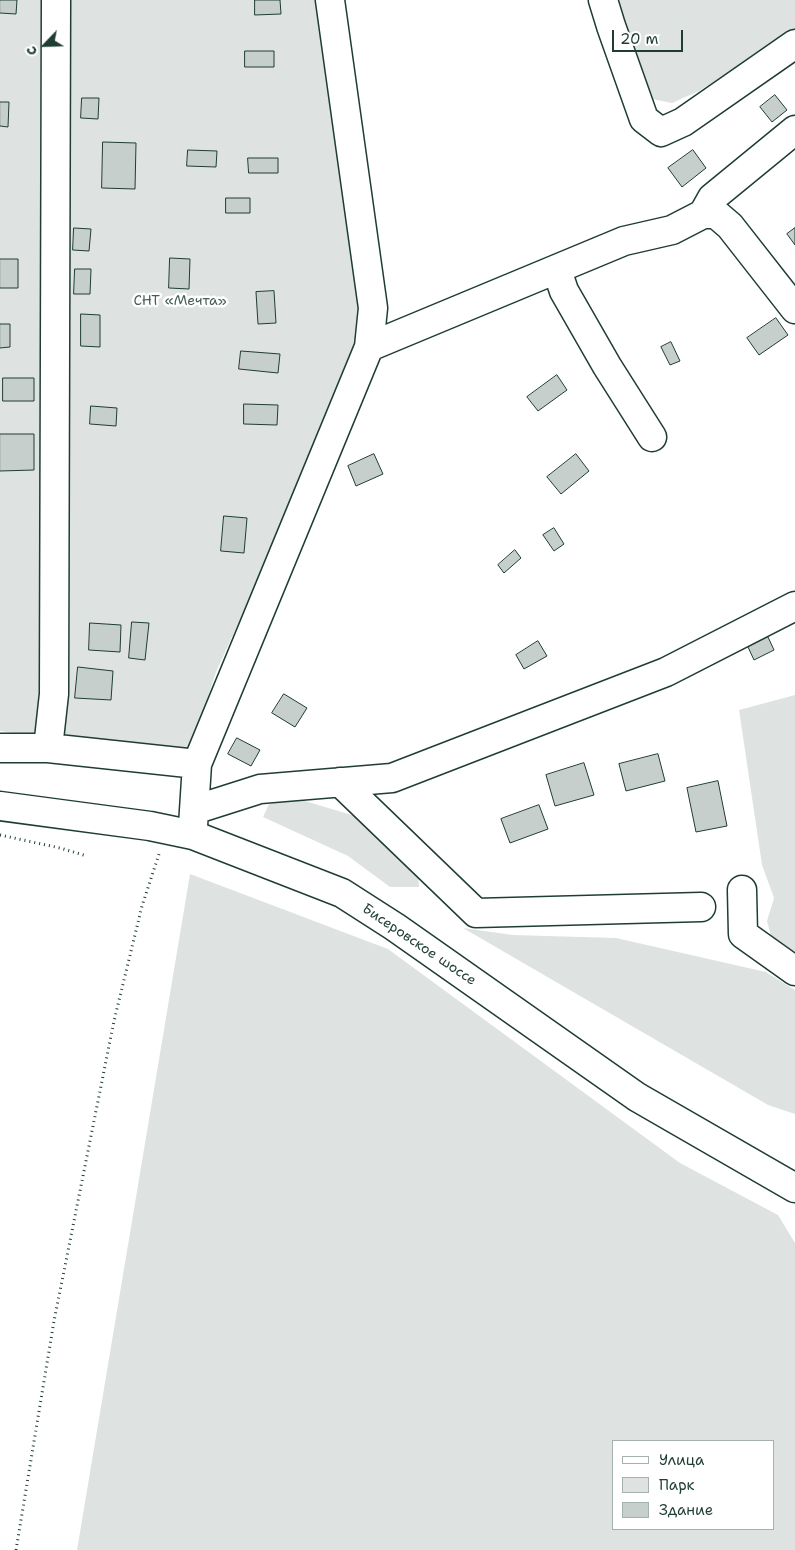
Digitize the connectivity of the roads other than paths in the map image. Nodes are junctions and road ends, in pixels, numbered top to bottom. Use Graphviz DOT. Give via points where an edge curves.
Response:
graph roads {
  1 [pos="56,0"];
  2 [pos="330,0"];
  3 [pos="603,0"];
  4 [pos="795,44"];
  5 [pos="795,130"];
  6 [pos="703,214"];
  7 [pos="557,270"];
  8 [pos="795,309"];
  9 [pos="369,346"];
  10 [pos="652,438"];
  11 [pos="795,606"];
  12 [pos="0,748"];
  13 [pos="48,748"];
  14 [pos="197,764"];
  15 [pos="340,782"];
  16 [pos="0,806"];
  17 [pos="185,825"];
  18 [pos="742,890"];
  19 [pos="701,907"];
  20 [pos="795,971"];
  21 [pos="795,1188"];
  1 -- 13 [label="street" via="54,694"];
  2 -- 9 [label="street" via="373,308"];
  3 -- 4 [label="street" via="644,119 661,132 683,122"];
  5 -- 6 [label="street" via="712,198"];
  6 -- 7 [label="street" via="672,230 624,241"];
  6 -- 8 [label="street" via="716,214 730,226"];
  7 -- 9 [label="street"];
  7 -- 10 [label="street" via="564,291"];
  9 -- 14 [label="street"];
  11 -- 15 [label="street" via="666,672 420,768 392,778"];
  12 -- 13 [label="street"];
  13 -- 14 [label="street"];
  14 -- 17 [label="street"];
  15 -- 17 [label="street" via="260,789"];
  15 -- 19 [label="street" via="476,913"];
  16 -- 17 [label="street, Бисеровское шоссе"];
  17 -- 21 [label="street, Бисеровское шоссе" via="342,893 637,1097"];
  18 -- 20 [label="street" via="743,934"];
}
